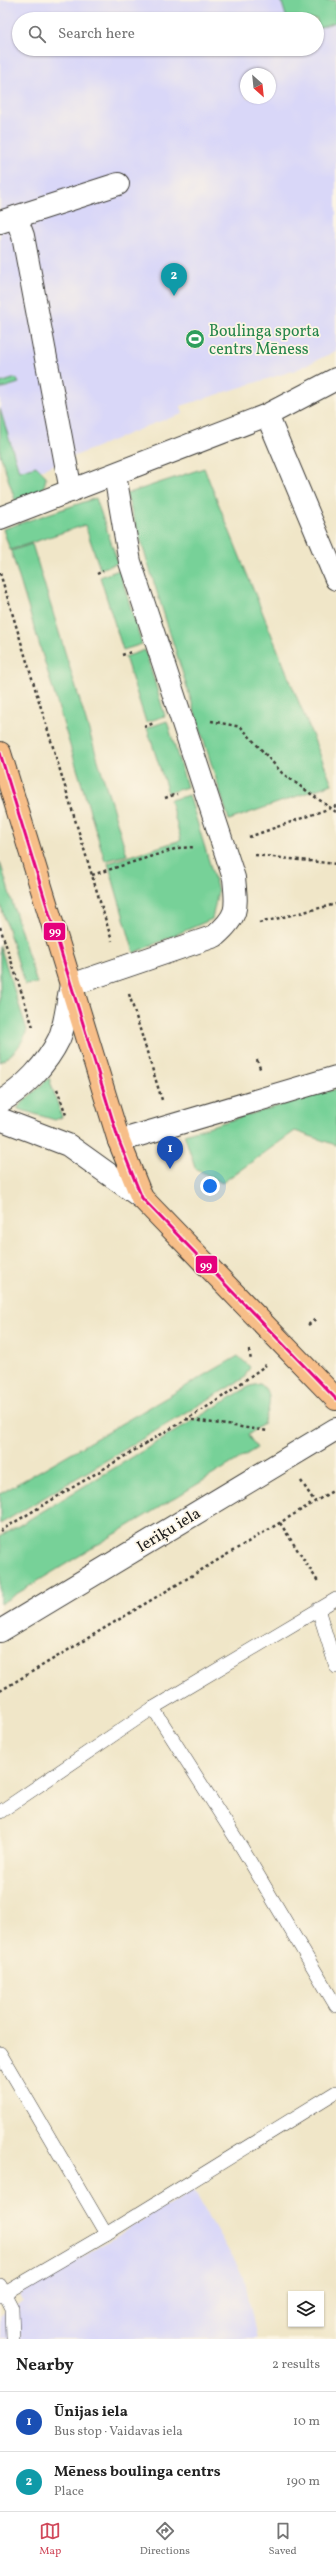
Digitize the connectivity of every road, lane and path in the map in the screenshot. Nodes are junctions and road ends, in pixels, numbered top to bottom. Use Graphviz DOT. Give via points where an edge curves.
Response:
graph roads {
  1 [pos="118,184"];
  2 [pos="8,220"];
  3 [pos="336,379"];
  4 [pos="267,415"];
  5 [pos="115,476"];
  6 [pos="71,492"];
  7 [pos="0,518"];
  8 [pos="0,573"];
  9 [pos="336,579"];
  10 [pos="179,714"];
  11 [pos="0,753"];
  12 [pos="336,806"];
  13 [pos="330,808"];
  14 [pos="336,812"];
  15 [pos="222,846"];
  16 [pos="336,864"];
  17 [pos="92,875"];
  18 [pos="336,904"];
  19 [pos="230,923"];
  20 [pos="0,928"];
  21 [pos="121,968"];
  22 [pos="70,984"];
  23 [pos="33,1030"];
  24 [pos="336,1077"];
  25 [pos="57,1088"];
  26 [pos="0,1102"];
  27 [pos="66,1116"];
  28 [pos="0,1119"];
  29 [pos="170,1126"];
  30 [pos="119,1141"];
  31 [pos="142,1198"];
  32 [pos="316,1318"];
  33 [pos="308,1325"];
  34 [pos="266,1365"];
  35 [pos="336,1400"];
  36 [pos="186,1419"];
  37 [pos="336,1429"];
  38 [pos="268,1431"];
  39 [pos="299,1477"];
  40 [pos="336,1489"];
  41 [pos="314,1502"];
  42 [pos="280,1523"];
  43 [pos="0,1531"];
  44 [pos="333,1600"];
  45 [pos="318,1609"];
  46 [pos="0,1631"];
  47 [pos="336,1666"];
  48 [pos="0,1691"];
  49 [pos="153,1708"];
  50 [pos="0,1812"];
  51 [pos="336,2006"];
  52 [pos="0,2053"];
  53 [pos="336,2092"];
  54 [pos="106,2234"];
  55 [pos="2,2291"];
  56 [pos="13,2339"];
  1 -- 2 [label="street"];
  2 -- 6 [label="street" via="23,236"];
  3 -- 4 [label="street"];
  4 -- 5 [label="street"];
  4 -- 9 [label="street"];
  5 -- 6 [label="street"];
  5 -- 10 [label="street" via="130,562"];
  6 -- 7 [label="street"];
  8 -- 17 [label="path"];
  10 -- 13 [label="path" via="241,727 282,773"];
  10 -- 15 [label="street"];
  11 -- 22 [label="main road"];
  12 -- 13 [label="path"];
  13 -- 14 [label="path"];
  13 -- 15 [label="path"];
  15 -- 16 [label="path" via="266,857"];
  15 -- 17 [label="path" via="178,848"];
  15 -- 19 [label="street" via="234,878 236,906"];
  17 -- 21 [label="path"];
  18 -- 19 [label="path" via="262,922"];
  19 -- 21 [label="street" via="215,936"];
  20 -- 23 [label="path"];
  21 -- 22 [label="street"];
  21 -- 29 [label="path"];
  22 -- 26 [label="street" via="59,1038 36,1072 15,1093"];
  22 -- 30 [label="main road"];
  24 -- 29 [label="street"];
  25 -- 27 [label="path"];
  28 -- 31 [label="street" via="68,1145"];
  29 -- 30 [label="street"];
  30 -- 31 [label="main road"];
  31 -- 35 [label="main road"];
  32 -- 33 [label="path"];
  34 -- 36 [label="path" via="215,1402"];
  36 -- 38 [label="path"];
  36 -- 43 [label="path"];
  37 -- 46 [label="street, Ieriķu iela"];
  39 -- 41 [label="path"];
  40 -- 41 [label="path"];
  41 -- 42 [label="path"];
  42 -- 44 [label="path"];
  42 -- 48 [label="path"];
  44 -- 45 [label="lane"];
  45 -- 47 [label="lane"];
  45 -- 49 [label="lane"];
  49 -- 50 [label="lane"];
  49 -- 51 [label="lane" via="242,1848"];
  52 -- 54 [label="lane"];
  53 -- 54 [label="lane"];
  54 -- 55 [label="lane"];
  55 -- 56 [label="lane" via="12,2308"];
}
